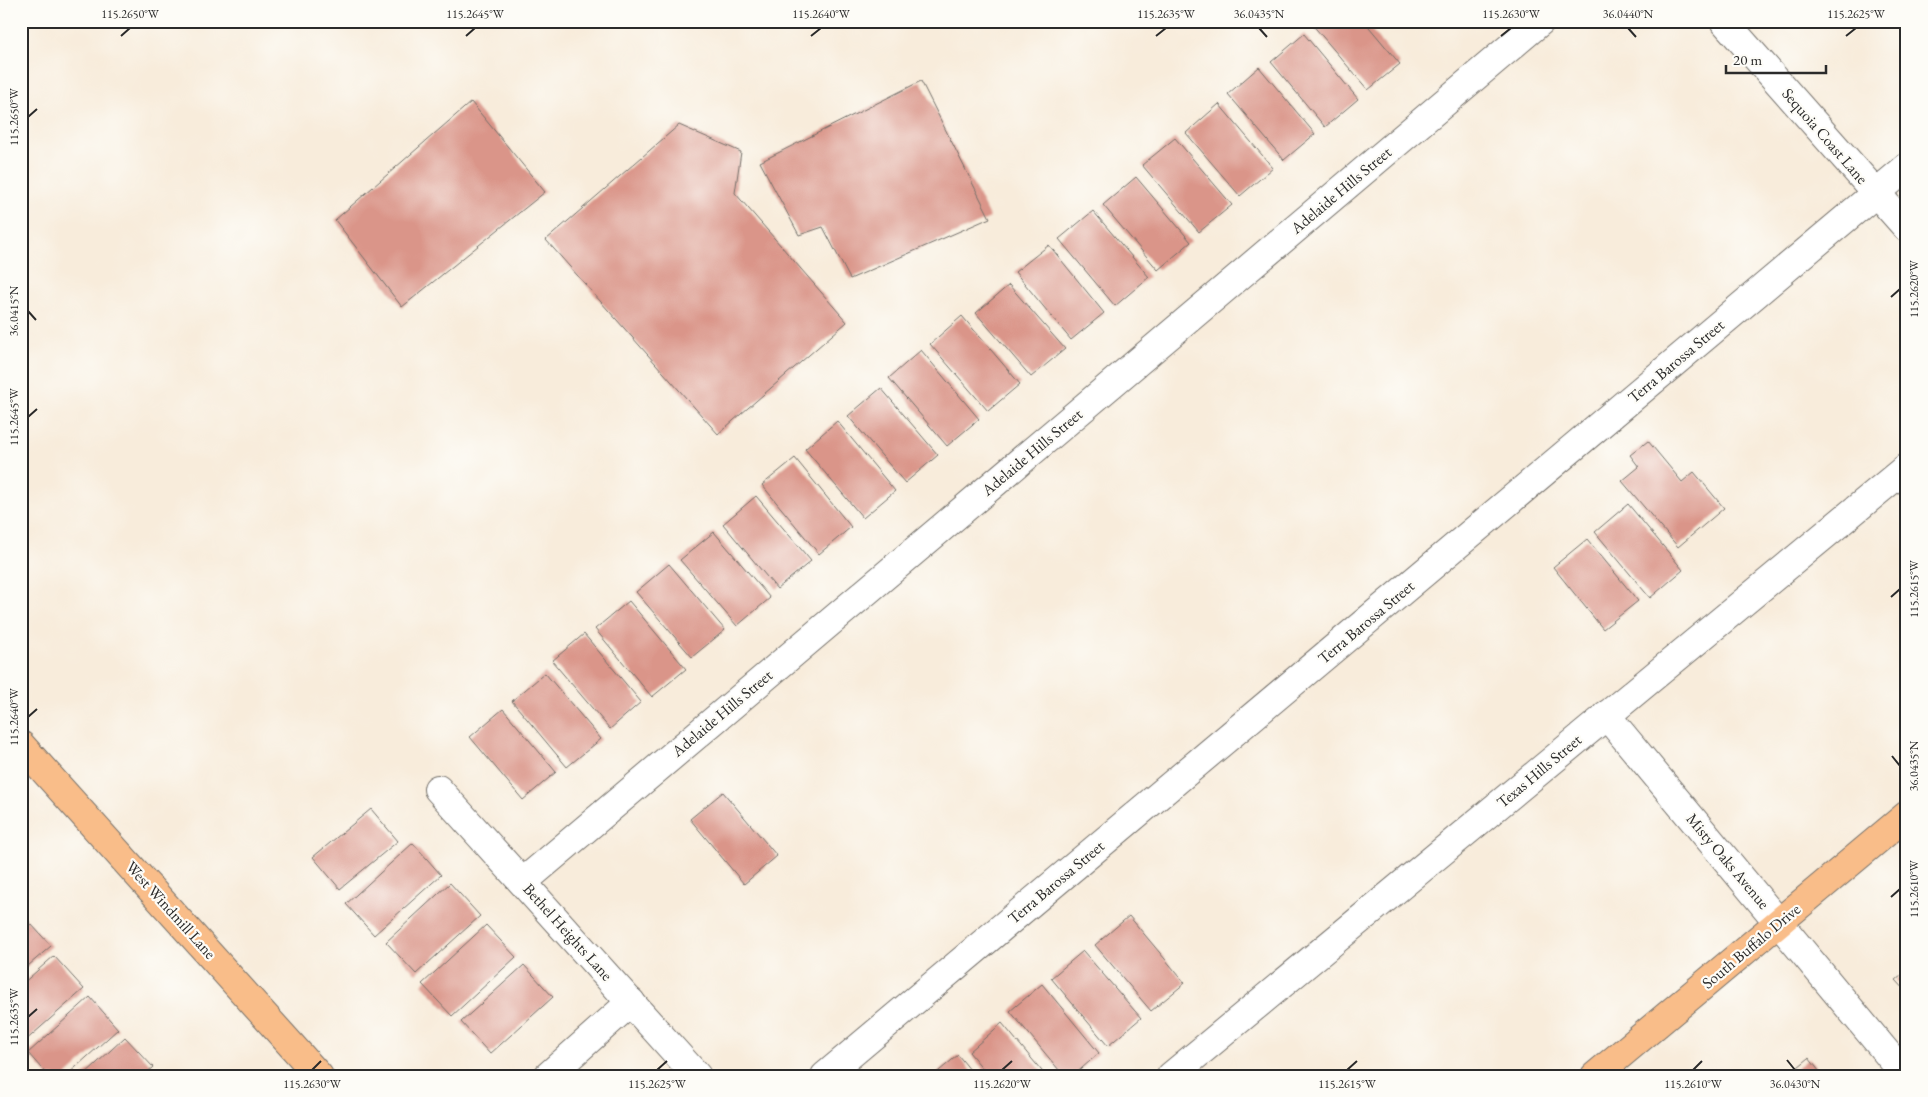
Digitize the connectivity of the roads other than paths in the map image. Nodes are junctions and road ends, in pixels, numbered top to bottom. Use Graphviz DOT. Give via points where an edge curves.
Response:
graph roads {
  1 [pos="1541,21"];
  2 [pos="1724,21"];
  3 [pos="1907,167"];
  4 [pos="1876,193"];
  5 [pos="1907,228"];
  6 [pos="1907,467"];
  7 [pos="1606,715"];
  8 [pos="21,745"];
  9 [pos="438,789"];
  10 [pos="1907,815"];
  11 [pos="523,882"];
  12 [pos="1778,923"];
  13 [pos="631,1002"];
  14 [pos="319,1076"];
  15 [pos="548,1076"];
  16 [pos="697,1076"];
  17 [pos="825,1076"];
  18 [pos="1172,1076"];
  19 [pos="1595,1076"];
  20 [pos="1906,1076"];
  1 -- 11 [label="street, Adelaide Hills Street"];
  2 -- 4 [label="street, Sequoia Coast Lane"];
  3 -- 4 [label="street, Terra Barossa Street"];
  4 -- 5 [label="street, Sequoia Coast Lane"];
  4 -- 17 [label="street, Terra Barossa Street"];
  6 -- 7 [label="street, Texas Hills Street"];
  7 -- 12 [label="street, Misty Oaks Avenue"];
  7 -- 18 [label="street, Texas Hills Street"];
  8 -- 14 [label="main road, West Windmill Lane"];
  9 -- 11 [label="street, Bethel Heights Lane"];
  10 -- 12 [label="main road, South Buffalo Drive"];
  11 -- 13 [label="street, Bethel Heights Lane"];
  12 -- 19 [label="main road, South Buffalo Drive"];
  12 -- 20 [label="street, Misty Oaks Avenue"];
  13 -- 15 [label="street"];
  13 -- 16 [label="street, Bethel Heights Lane"];
}
